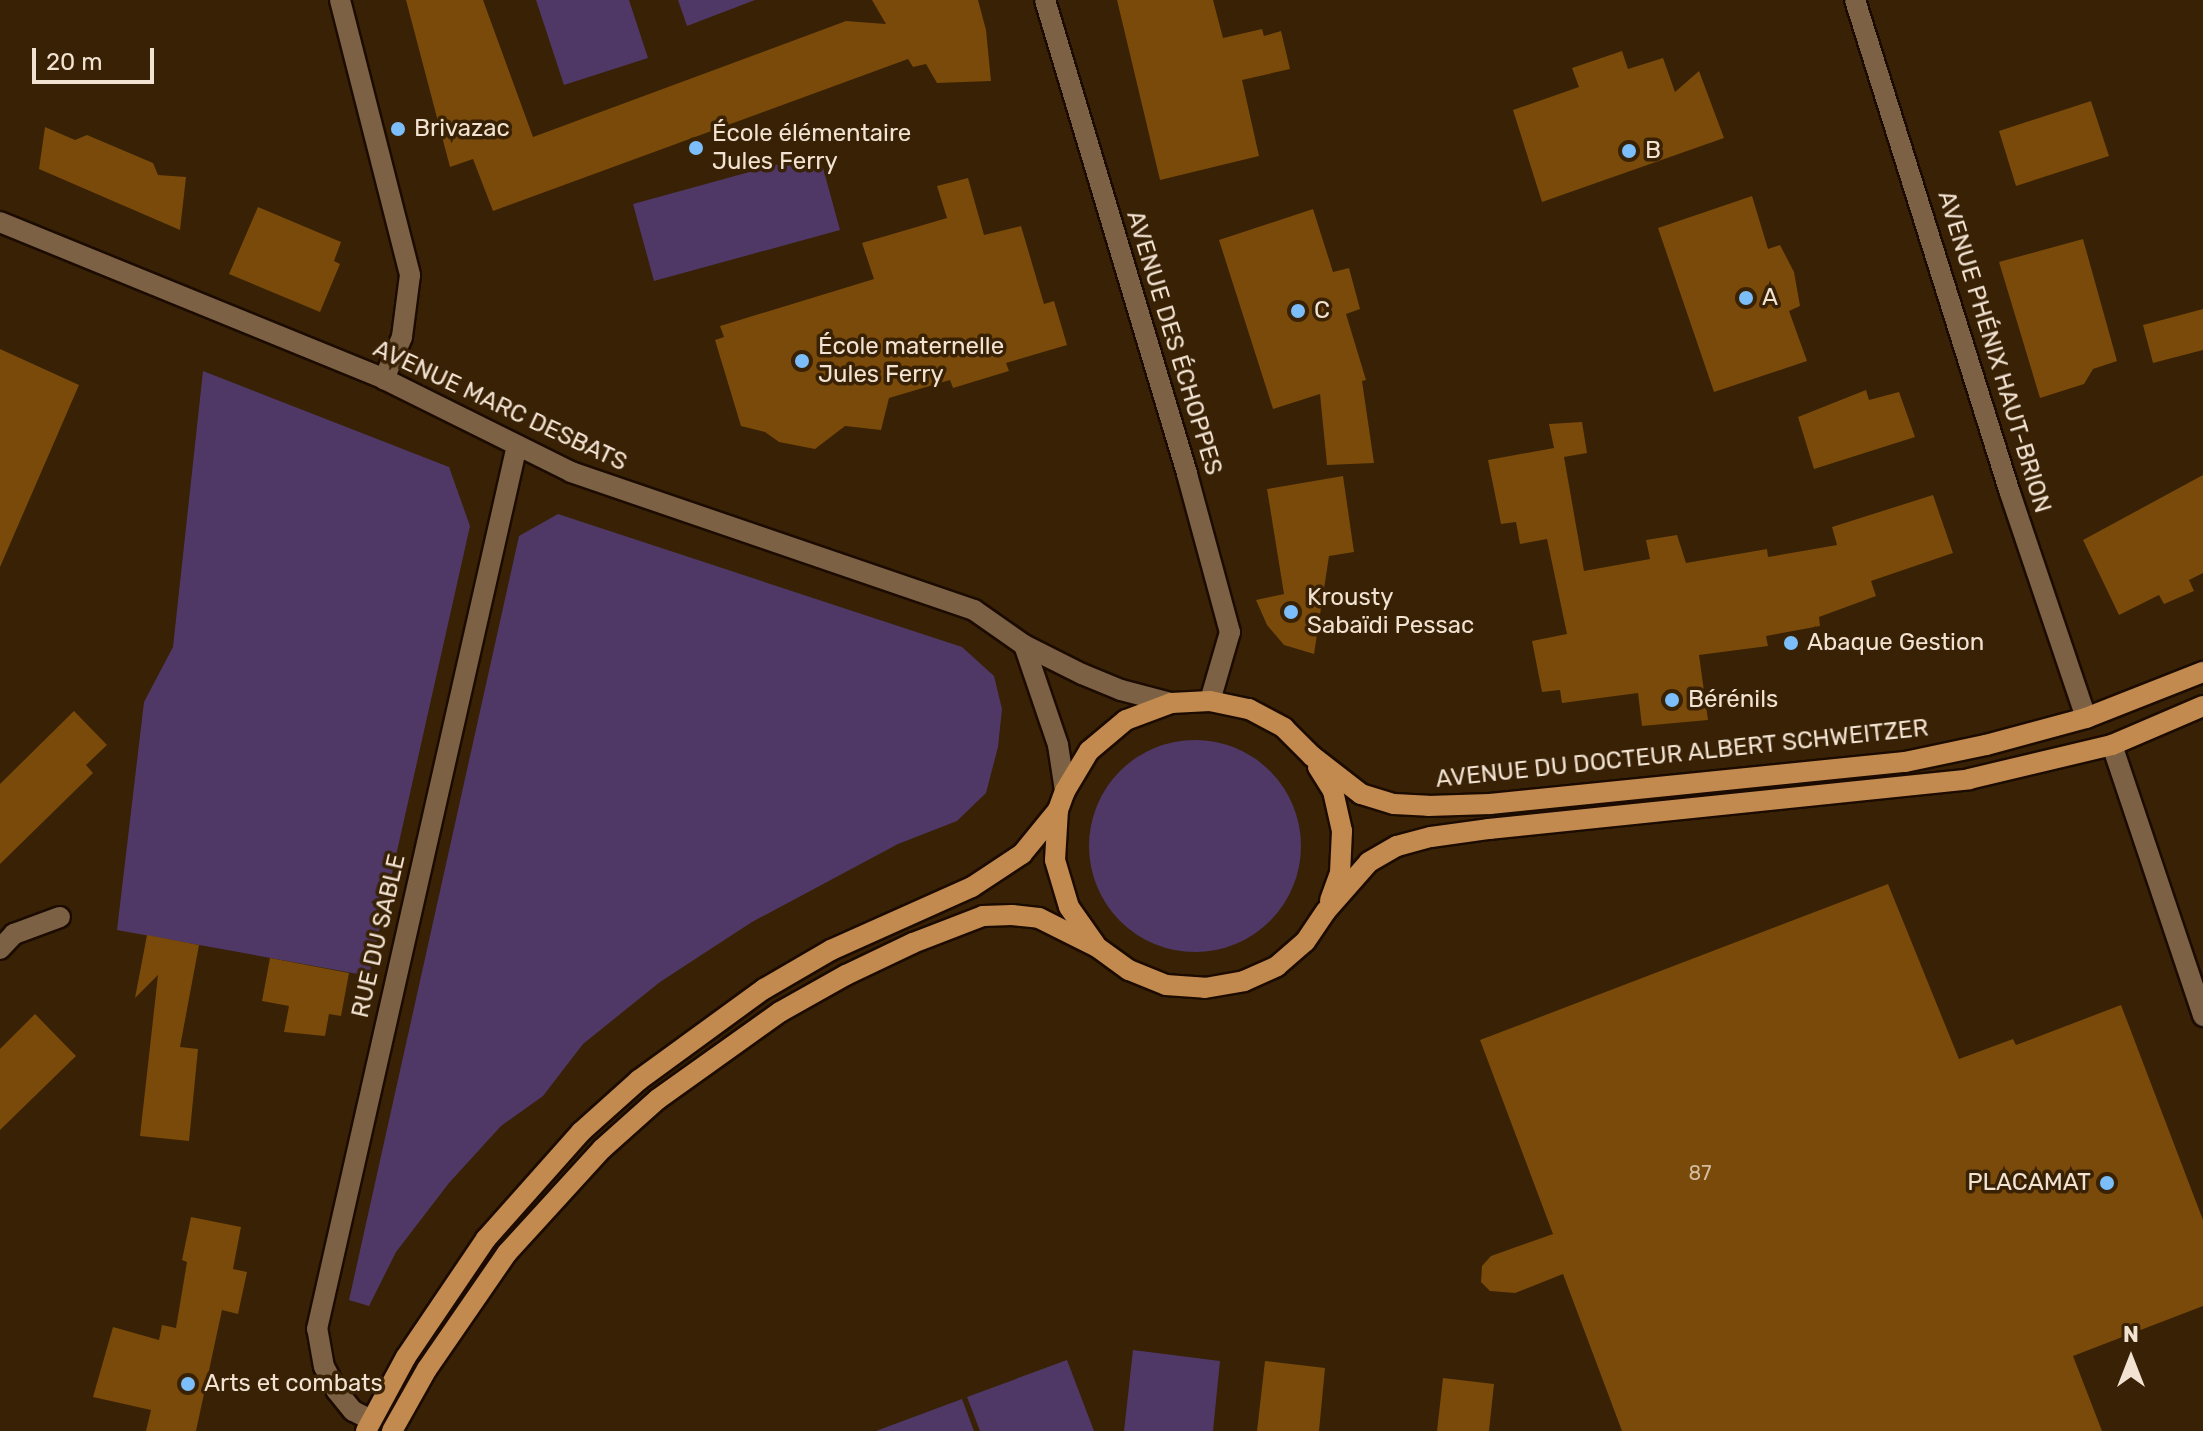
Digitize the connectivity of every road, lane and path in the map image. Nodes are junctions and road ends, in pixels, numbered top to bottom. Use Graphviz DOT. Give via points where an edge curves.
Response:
graph roads {
  1 [pos="340,0"];
  2 [pos="1045,0"];
  3 [pos="1855,0"];
  4 [pos="0,222"];
  5 [pos="384,379"];
  6 [pos="517,445"];
  7 [pos="1024,645"];
  8 [pos="2203,672"];
  9 [pos="1210,701"];
  10 [pos="1171,703"];
  11 [pos="2203,706"];
  12 [pos="2086,718"];
  13 [pos="2112,745"];
  14 [pos="1312,756"];
  15 [pos="1062,801"];
  16 [pos="1326,911"];
  17 [pos="60,917"];
  18 [pos="1097,947"];
  19 [pos="0,949"];
  20 [pos="2203,1016"];
  21 [pos="369,1426"];
  22 [pos="392,1431"];
  1 -- 5 [label="street" via="410,275 402,337"];
  2 -- 9 [label="street, AVENUE DES ÉCHOPPES" via="1230,632"];
  3 -- 12 [label="street, AVENUE PHÉNIX HAUT-BRION"];
  4 -- 5 [label="street, AVENUE MARC DESBATS"];
  5 -- 6 [label="street, AVENUE MARC DESBATS"];
  6 -- 7 [label="street, AVENUE MARC DESBATS" via="625,493 974,610"];
  6 -- 21 [label="street, RUE DU SABLE" via="317,1329 324,1367 337,1391"];
  7 -- 10 [label="street, AVENUE MARC DESBATS" via="1121,690"];
  7 -- 15 [label="street" via="1058,745"];
  8 -- 12 [label="main road, AVENUE DU DOCTEUR ALBERT SCHWEITZER"];
  9 -- 10 [label="main road, AVENUE DU DOCTEUR ALBERT SCHWEITZER"];
  9 -- 14 [label="main road, AVENUE DU DOCTEUR ALBERT SCHWEITZER" via="1249,709 1284,728"];
  10 -- 15 [label="main road, AVENUE DU DOCTEUR ALBERT SCHWEITZER" via="1126,720 1089,751"];
  11 -- 13 [label="main road, AVENUE DU DOCTEUR ALBERT SCHWEITZER"];
  12 -- 14 [label="main road, AVENUE DU DOCTEUR ALBERT SCHWEITZER" via="1905,762 1490,804 1394,804 1361,794"];
  13 -- 16 [label="main road, AVENUE DU DOCTEUR ALBERT SCHWEITZER" via="1910,788 1431,837 1397,846 1369,862"];
  13 -- 20 [label="street"];
  14 -- 16 [label="main road, AVENUE DU DOCTEUR ALBERT SCHWEITZER" via="1333,791 1342,831 1340,873"];
  15 -- 18 [label="main road, AVENUE DU DOCTEUR ALBERT SCHWEITZER" via="1055,860 1069,907"];
  15 -- 21 [label="main road, AVENUE DU DOCTEUR ALBERT SCHWEITZER" via="1022,854 972,887 886,923 777,981 699,1033 581,1132 486,1239 428,1321"];
  16 -- 18 [label="main road, AVENUE DU DOCTEUR ALBERT SCHWEITZER" via="1305,942 1277,966 1244,981 1205,988 1166,985 1129,970"];
  17 -- 19 [label="street" via="14,934"];
  18 -- 22 [label="main road, AVENUE DU DOCTEUR ALBERT SCHWEITZER" via="1039,918 983,916 846,975 718,1054 602,1149 544,1210 465,1310"];
}
